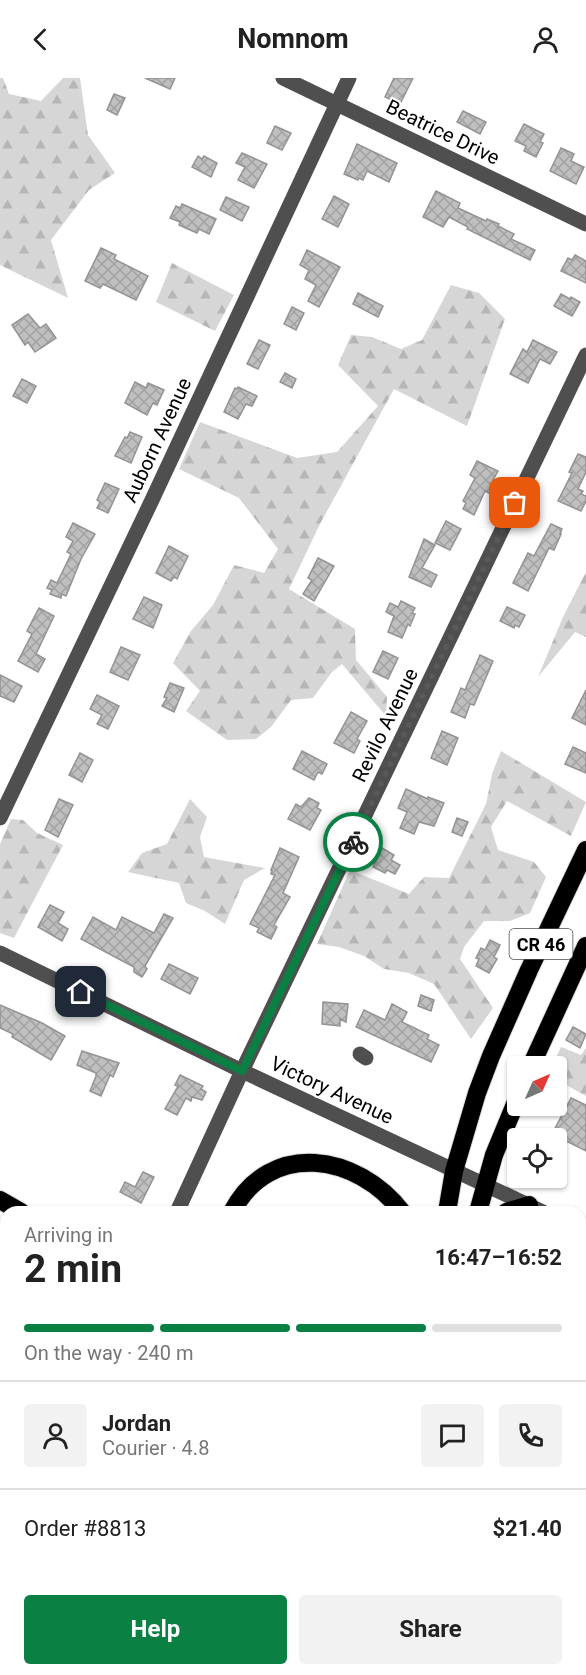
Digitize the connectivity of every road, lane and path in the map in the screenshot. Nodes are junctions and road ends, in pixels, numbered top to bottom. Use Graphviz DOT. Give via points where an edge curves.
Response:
graph roads {
  1 [pos="283,78"];
  2 [pos="349,78"];
  3 [pos="336,105"];
  4 [pos="586,224"];
  5 [pos="586,355"];
  6 [pos="0,818"];
  7 [pos="586,850"];
  8 [pos="586,945"];
  9 [pos="0,953"];
  10 [pos="536,1056"];
  11 [pos="242,1071"];
  12 [pos="510,1116"];
  13 [pos="454,1171"];
  14 [pos="486,1184"];
  15 [pos="180,1206"];
  16 [pos="236,1206"];
  17 [pos="397,1206"];
  18 [pos="448,1206"];
  19 [pos="480,1206"];
  20 [pos="530,1206"];
  1 -- 3 [label="street, Beatrice Drive"];
  2 -- 3 [label="street, Auborn Avenue"];
  3 -- 4 [label="street, Beatrice Drive"];
  3 -- 6 [label="street, Auborn Avenue"];
  5 -- 11 [label="street, Revilo Avenue"];
  7 -- 13 [label="highway, CR 46" via="491,1056"];
  8 -- 10 [label="highway, CR 46"];
  9 -- 11 [label="street, Victory Avenue"];
  11 -- 13 [label="street, Victory Avenue"];
  11 -- 15 [label="street, Revilo Avenue"];
  12 -- 14 [label="highway"];
  13 -- 14 [label="street, Victory Avenue"];
  13 -- 18 [label="highway, CR 46"];
  14 -- 19 [label="highway"];
  14 -- 20 [label="street, Victory Avenue"];
  16 -- 17 [label="highway" via="265,1177 285,1167 309,1162 336,1165 359,1174 382,1189"];
}
